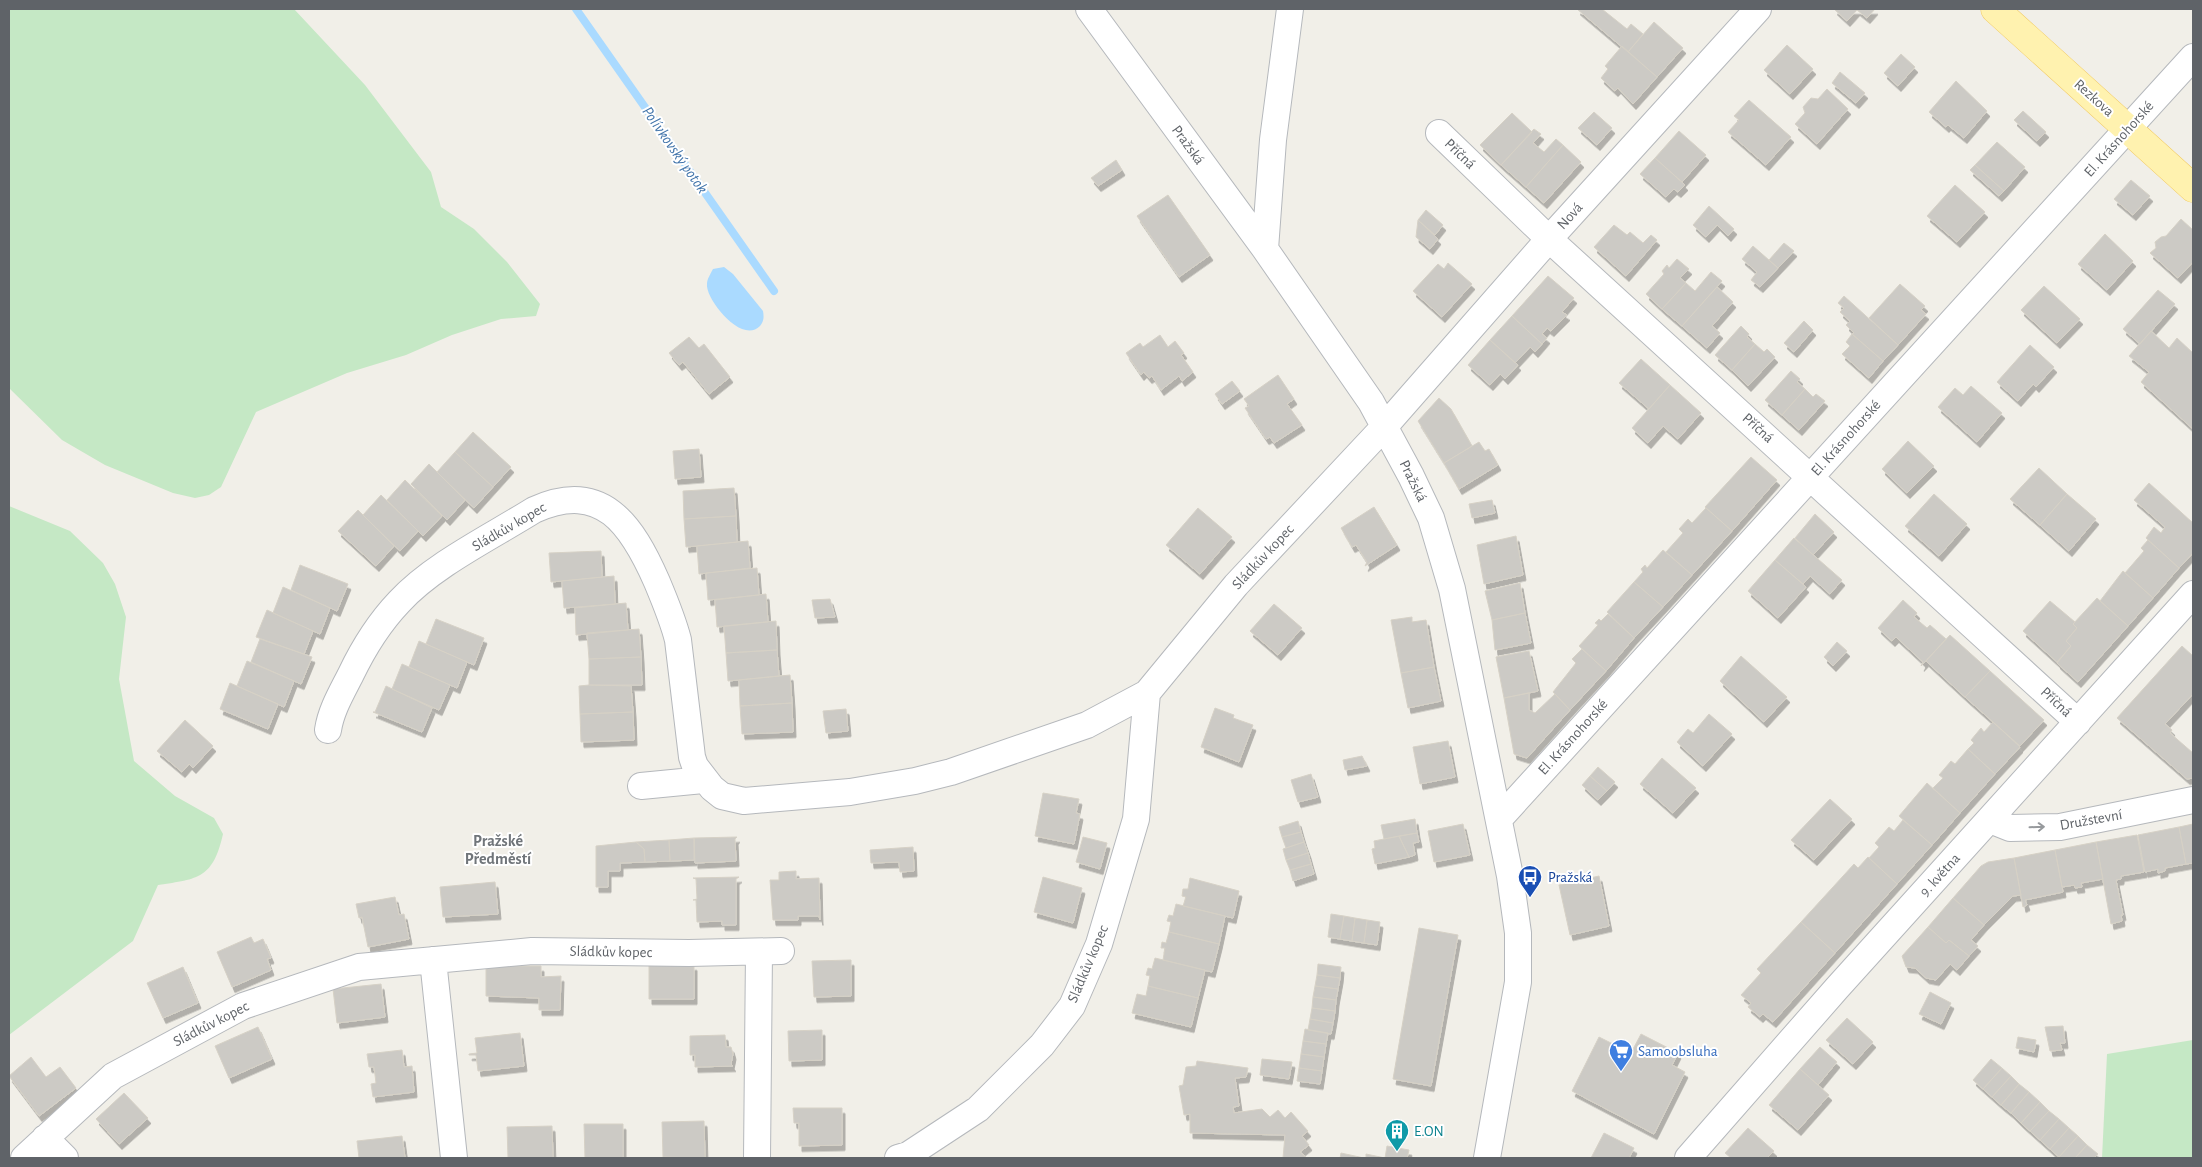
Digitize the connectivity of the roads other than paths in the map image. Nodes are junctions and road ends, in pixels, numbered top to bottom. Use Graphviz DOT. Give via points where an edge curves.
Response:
graph roads {
  1 [pos="1089,9"];
  2 [pos="1290,9"];
  3 [pos="1758,9"];
  4 [pos="1994,9"];
  5 [pos="2193,57"];
  6 [pos="2128,129"];
  7 [pos="1439,134"];
  8 [pos="2193,188"];
  9 [pos="1549,239"];
  10 [pos="1264,249"];
  11 [pos="1385,426"];
  12 [pos="1811,476"];
  13 [pos="2193,594"];
  14 [pos="1147,693"];
  15 [pos="2078,722"];
  16 [pos="328,730"];
  17 [pos="703,780"];
  18 [pos="641,786"];
  19 [pos="2193,800"];
  20 [pos="1499,819"];
  21 [pos="1990,820"];
  22 [pos="433,960"];
  23 [pos="45,1138"];
  24 [pos="24,1158"];
  25 [pos="66,1158"];
  26 [pos="454,1158"];
  27 [pos="757,1158"];
  28 [pos="898,1158"];
  29 [pos="1487,1158"];
  30 [pos="1688,1158"];
  1 -- 10 [label="street, Pražská"];
  2 -- 10 [label="street" via="1273,140"];
  3 -- 9 [label="street, Nová"];
  4 -- 6 [label="main road, Rezkova"];
  5 -- 6 [label="street, El. Krásnohorské"];
  6 -- 8 [label="main road, Rezkova"];
  6 -- 12 [label="street, El. Krásnohorské"];
  7 -- 9 [label="street, Příčná"];
  9 -- 11 [label="street, Nová"];
  9 -- 12 [label="street, Příčná"];
  10 -- 11 [label="street, Pražská"];
  11 -- 14 [label="street, Sládkův kopec" via="1236,585"];
  11 -- 20 [label="street, Pražská" via="1431,518 1443,558"];
  12 -- 15 [label="street, Příčná"];
  12 -- 20 [label="street, El. Krásnohorské"];
  13 -- 15 [label="street, 9. května"];
  14 -- 17 [label="street, Sládkův kopec" via="1086,725 915,781 850,792 744,801 722,796"];
  14 -- 28 [label="street, Sládkův kopec" via="1136,819 1100,944 1072,1006 1042,1045 978,1109 908,1155"];
  15 -- 21 [label="street, 9. května"];
  16 -- 17 [label="street, Sládkův kopec" via="336,703 365,649 388,615 413,588 534,510 556,502 579,499 605,508 620,521 633,534 646,558 674,622 692,757"];
  17 -- 18 [label="street"];
  21 -- 19 [label="street, Družstevní, one-way" via="2010,828 2060,827"];
  20 -- 29 [label="street, Pražská" via="1518,933 1518,982"];
  21 -- 30 [label="street, 9. května"];
  22 -- 23 [label="street, Sládkův kopec" via="359,967 243,1006 113,1076"];
  22 -- 26 [label="street"];
  22 -- 27 [label="street, Sládkův kopec" via="532,951 770,952"];
  23 -- 24 [label="street, Sládkův kopec"];
  23 -- 25 [label="street"];
}
